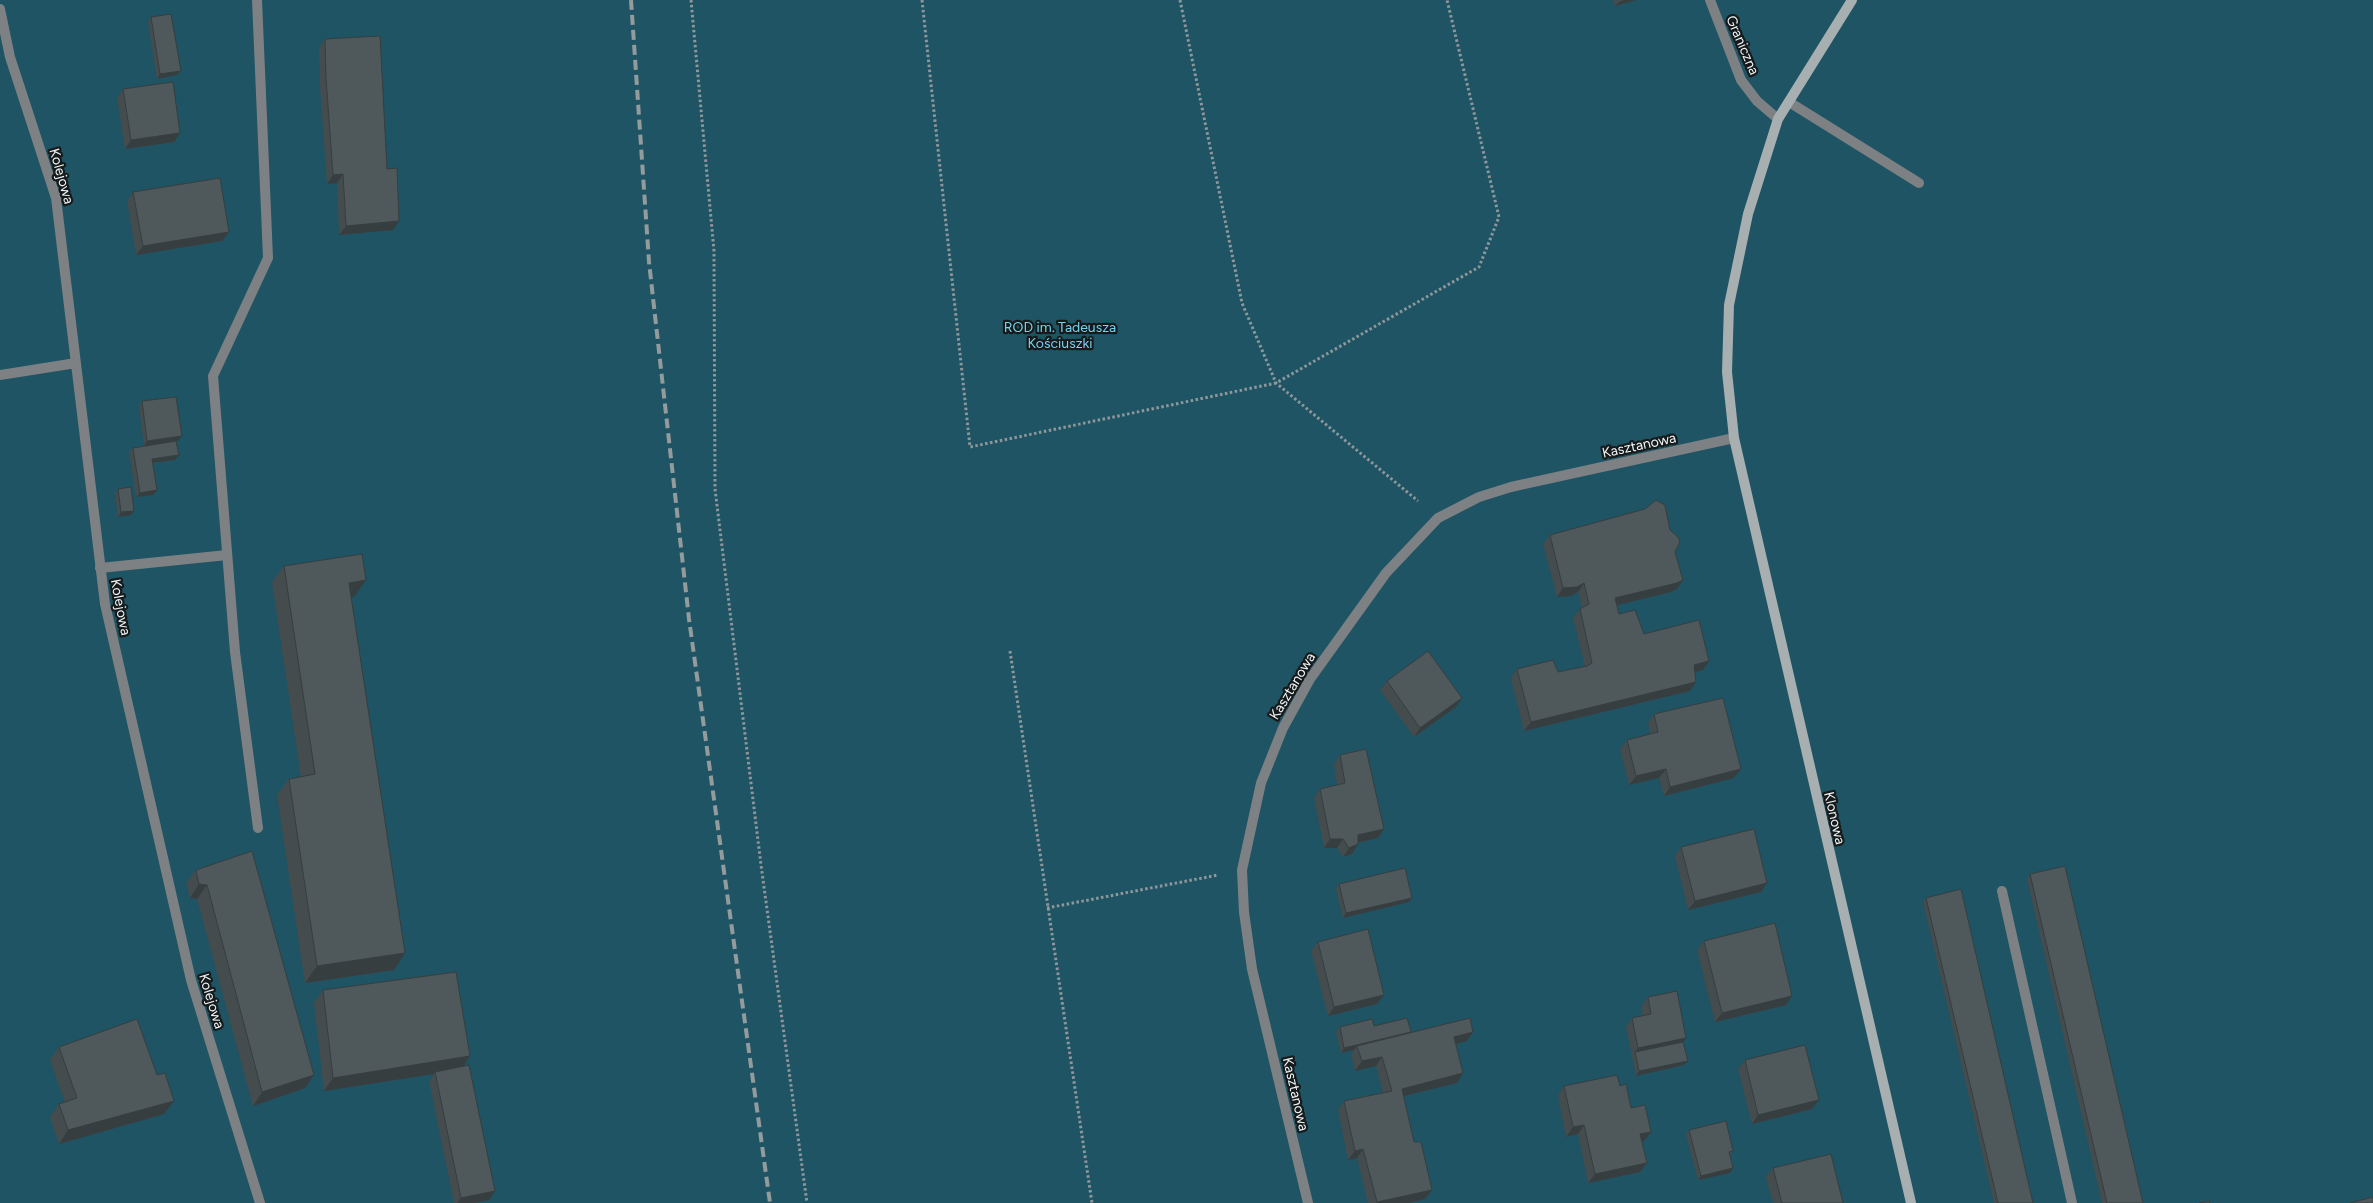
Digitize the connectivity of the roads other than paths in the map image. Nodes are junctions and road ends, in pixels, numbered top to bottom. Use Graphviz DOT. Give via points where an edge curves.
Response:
graph roads {
  1 [pos="257,0"];
  2 [pos="1710,0"];
  3 [pos="1852,0"];
  4 [pos="0,9"];
  5 [pos="1789,102"];
  6 [pos="1778,119"];
  7 [pos="1919,182"];
  8 [pos="76,363"];
  9 [pos="0,375"];
  10 [pos="1734,438"];
  11 [pos="227,555"];
  12 [pos="100,568"];
  13 [pos="258,828"];
  14 [pos="2002,891"];
  15 [pos="260,1203"];
  16 [pos="1308,1203"];
  17 [pos="1910,1203"];
  18 [pos="2072,1203"];
  1 -- 11 [label="street" via="268,258 213,376"];
  2 -- 6 [label="street, Graniczna" via="1741,80 1757,102"];
  3 -- 5 [label="street, Klonowa"];
  4 -- 8 [label="street, Kolejowa" via="10,58 56,198"];
  5 -- 6 [label="street, Klonowa"];
  5 -- 7 [label="street"];
  6 -- 10 [label="street, Klonowa" via="1748,214 1729,305 1727,372"];
  8 -- 9 [label="street"];
  8 -- 12 [label="street, Kolejowa"];
  10 -- 16 [label="street, Kasztanowa" via="1511,487 1479,497 1438,518 1386,573 1305,687 1283,728 1261,783 1242,870 1252,968"];
  10 -- 17 [label="street, Klonowa"];
  11 -- 12 [label="street"];
  11 -- 13 [label="street" via="235,652"];
  12 -- 15 [label="street, Kolejowa" via="105,604 191,980"];
  14 -- 18 [label="street"];
}
